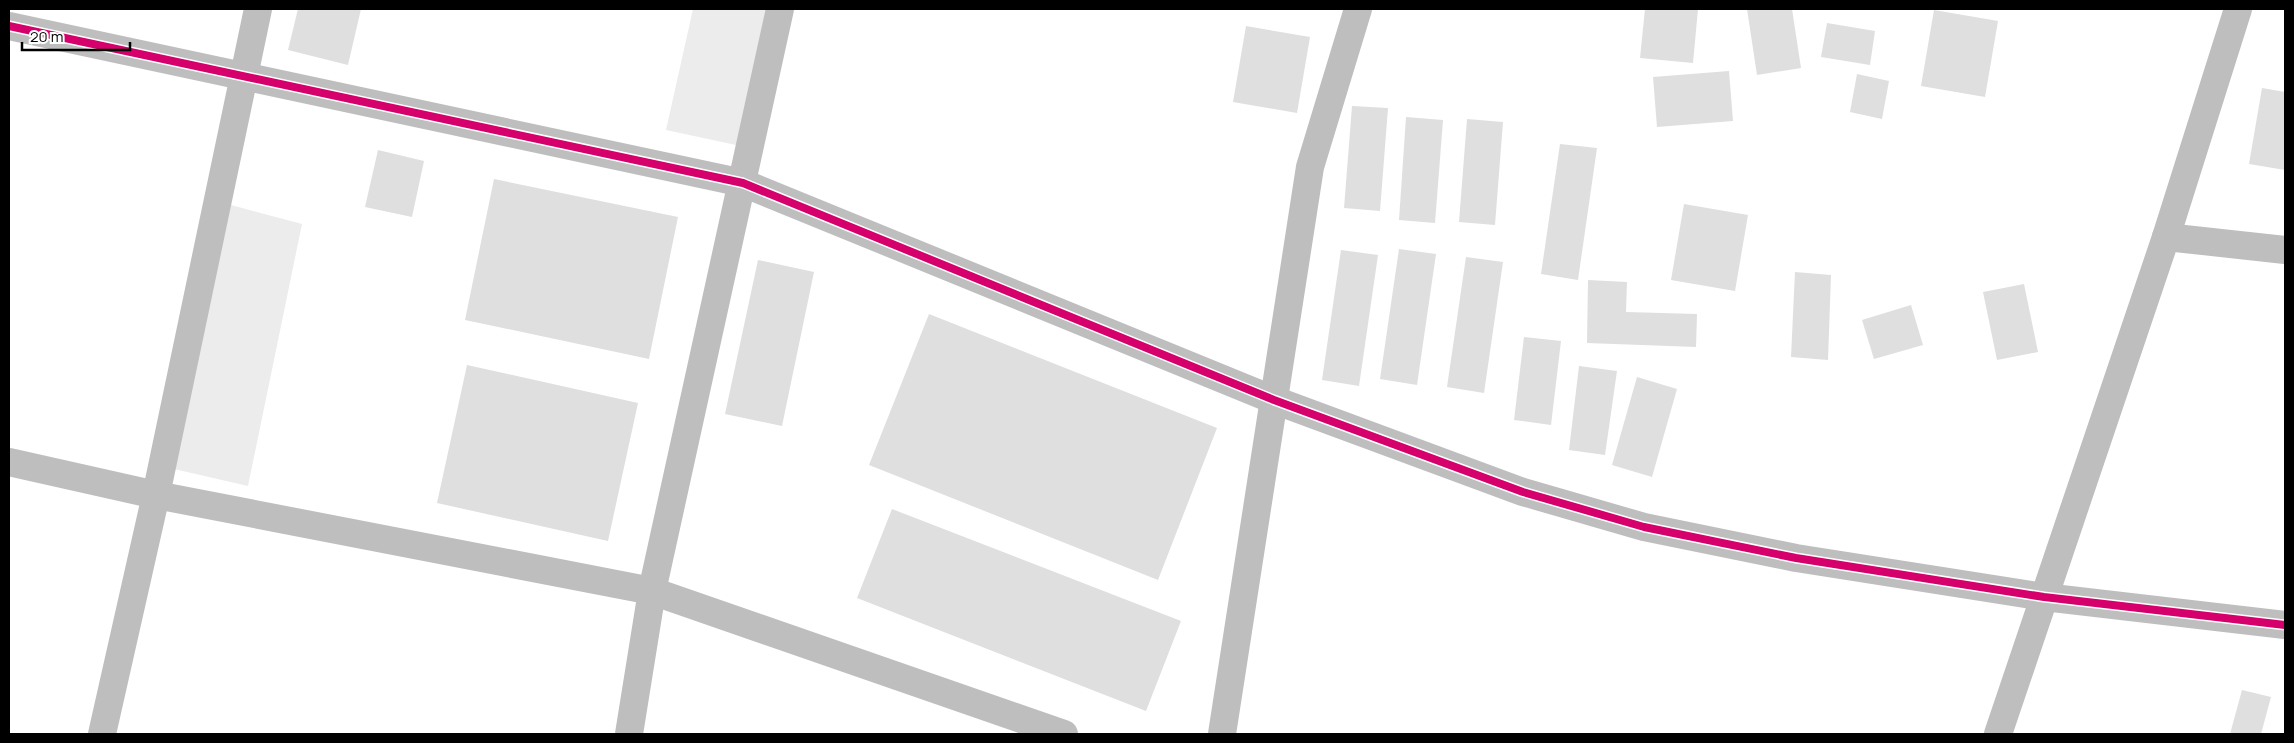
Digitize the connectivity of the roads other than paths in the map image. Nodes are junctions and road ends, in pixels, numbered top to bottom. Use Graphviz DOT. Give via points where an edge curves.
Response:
graph roads {
  1 [pos="258,9"];
  2 [pos="780,9"];
  3 [pos="1358,9"];
  4 [pos="2238,9"];
  5 [pos="9,26"];
  6 [pos="246,76"];
  7 [pos="743,183"];
  8 [pos="2166,237"];
  9 [pos="2285,250"];
  10 [pos="1274,400"];
  11 [pos="9,462"];
  12 [pos="156,495"];
  13 [pos="652,591"];
  14 [pos="2044,597"];
  15 [pos="2285,625"];
  16 [pos="102,734"];
  17 [pos="630,734"];
  18 [pos="1064,734"];
  19 [pos="1222,734"];
  20 [pos="1998,734"];
  1 -- 6 [label="street"];
  2 -- 7 [label="street"];
  3 -- 10 [label="street" via="1310,167"];
  4 -- 8 [label="street"];
  5 -- 6 [label="street"];
  6 -- 7 [label="street"];
  6 -- 12 [label="street"];
  7 -- 10 [label="street"];
  7 -- 13 [label="street"];
  8 -- 9 [label="street"];
  8 -- 14 [label="street"];
  10 -- 14 [label="street" via="1523,492 1644,527 1796,558"];
  10 -- 19 [label="street"];
  11 -- 12 [label="street"];
  12 -- 13 [label="street"];
  12 -- 16 [label="street"];
  13 -- 17 [label="street"];
  13 -- 18 [label="street"];
  14 -- 15 [label="street"];
  14 -- 20 [label="street"];
}
